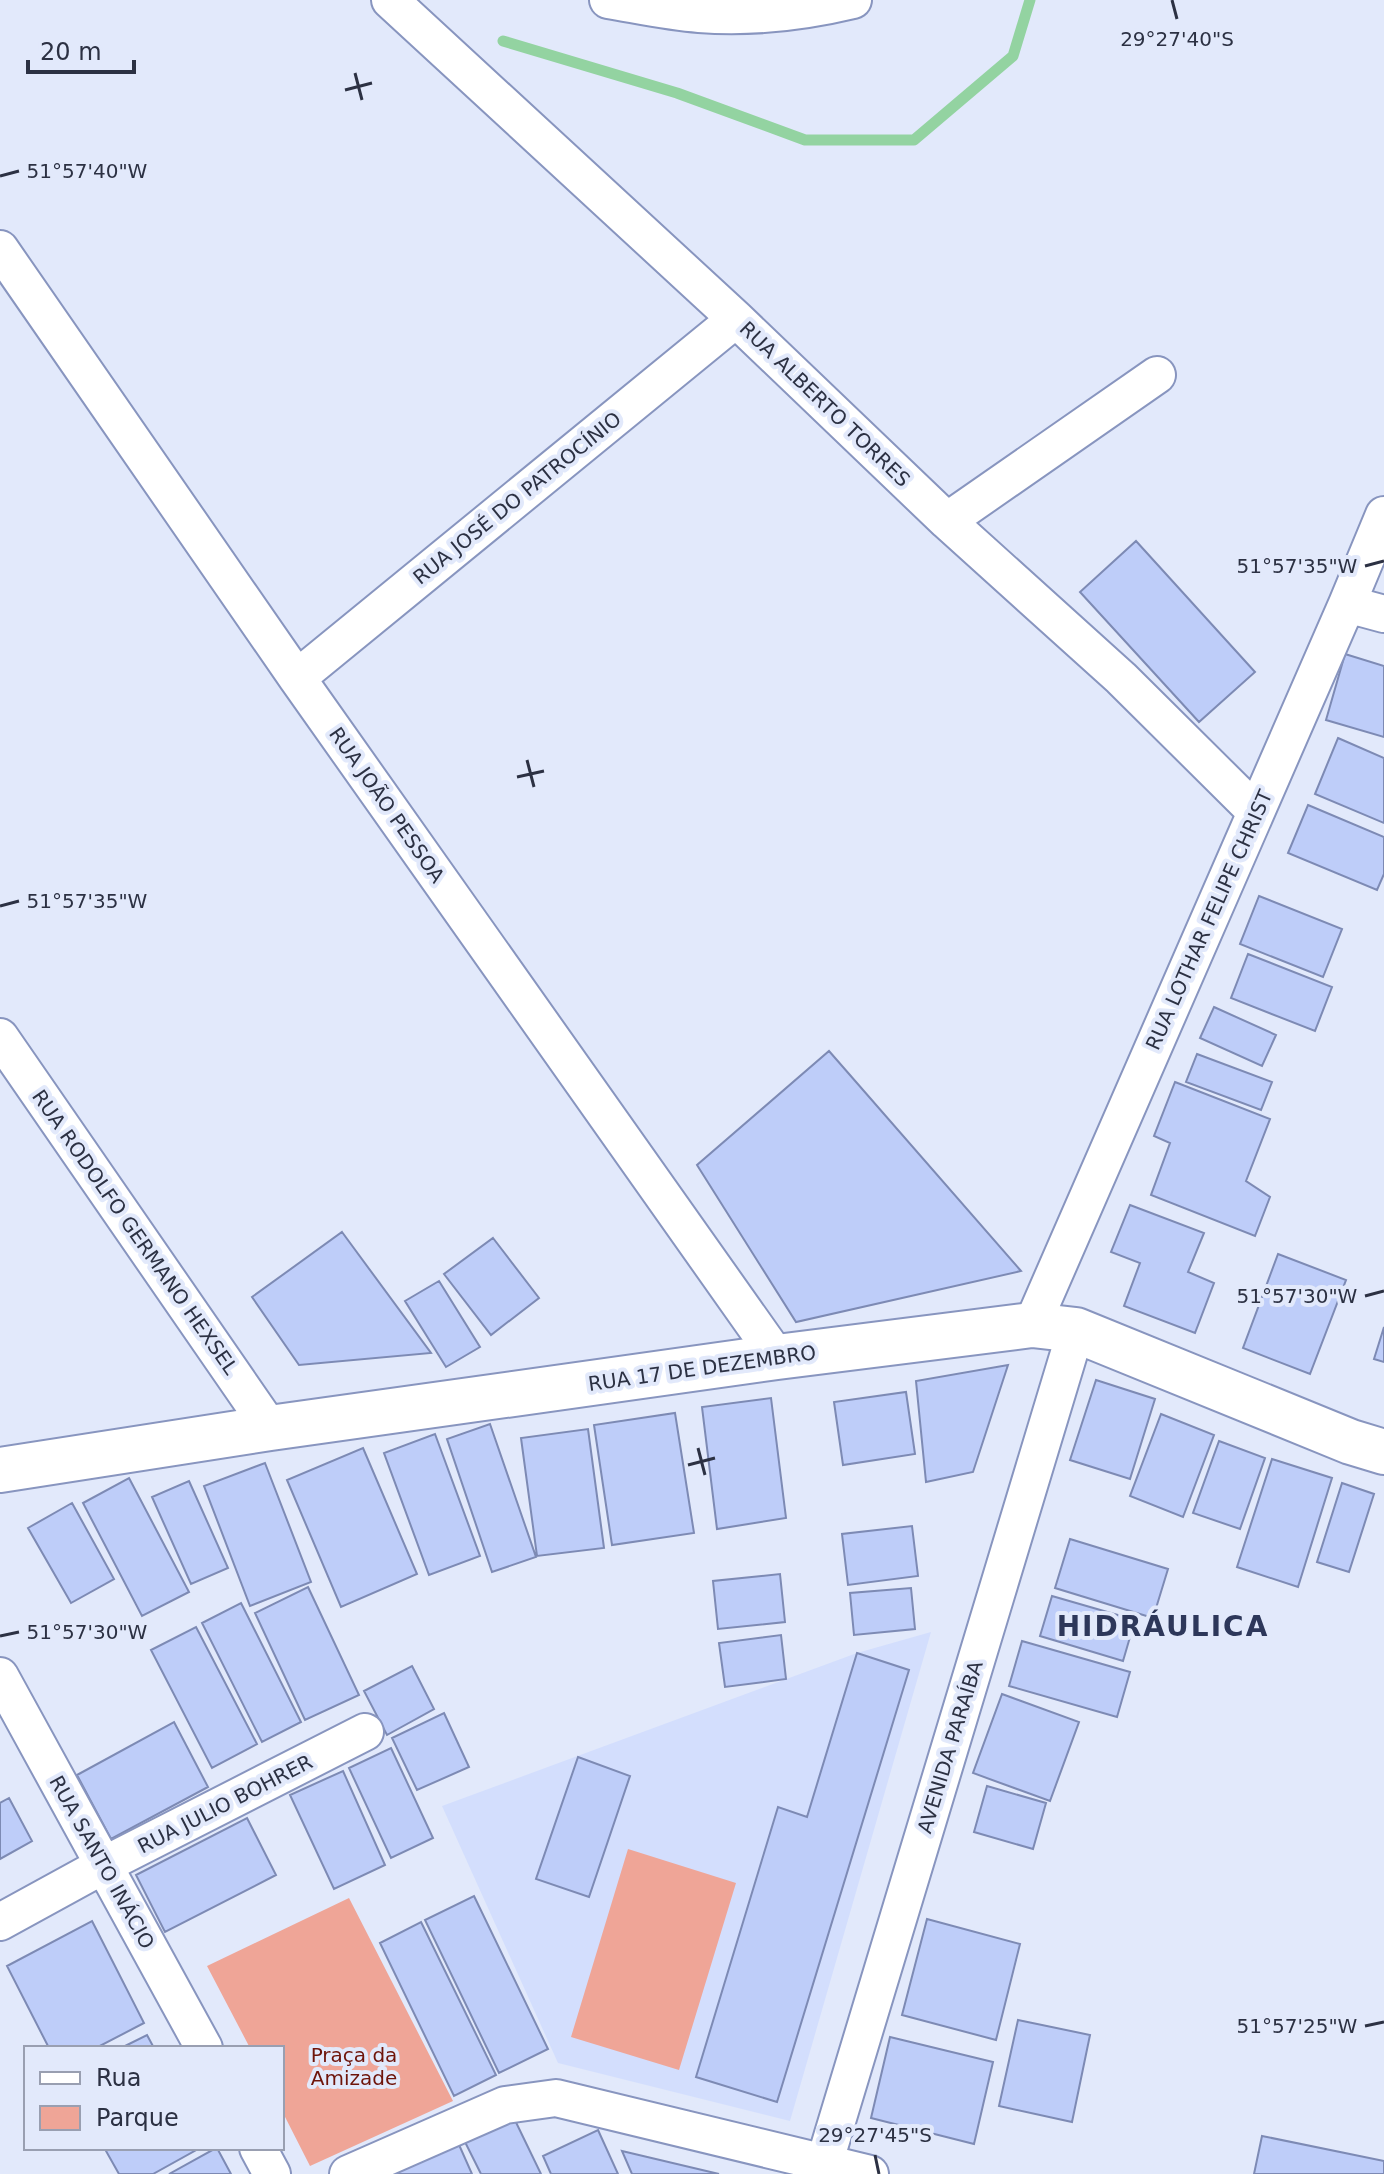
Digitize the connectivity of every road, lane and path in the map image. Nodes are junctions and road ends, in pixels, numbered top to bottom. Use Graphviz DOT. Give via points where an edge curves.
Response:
graph roads {
  1 [pos="390,0"];
  2 [pos="608,0"];
  3 [pos="853,0"];
  4 [pos="0,249"];
  5 [pos="12,292"];
  6 [pos="736,319"];
  7 [pos="1157,375"];
  8 [pos="1384,515"];
  9 [pos="947,521"];
  10 [pos="1347,604"];
  11 [pos="1384,614"];
  12 [pos="297,678"];
  13 [pos="1256,812"];
  14 [pos="0,1037"];
  15 [pos="1032,1325"];
  16 [pos="1076,1330"];
  17 [pos="777,1357"];
  18 [pos="270,1428"];
  19 [pos="1384,1452"];
  20 [pos="0,1470"];
  21 [pos="0,1676"];
  22 [pos="365,1732"];
  23 [pos="104,1865"];
  24 [pos="0,1922"];
  25 [pos="203,2046"];
  26 [pos="259,2150"];
  27 [pos="824,2164"];
  28 [pos="272,2174"];
  29 [pos="348,2174"];
  30 [pos="870,2174"];
  1 -- 6 [label="street, RUA ALBERTO TORRES"];
  2 -- 3 [label="street" via="699,14 817,8"];
  4 -- 5 [label="street, RUA JOÃO PESSOA"];
  5 -- 12 [label="street, RUA JOÃO PESSOA"];
  6 -- 9 [label="street, RUA ALBERTO TORRES"];
  6 -- 12 [label="street, RUA JOSÉ DO PATROCÍNIO"];
  7 -- 9 [label="street"];
  8 -- 10 [label="street, RUA LOTHAR FELIPE CHRIST"];
  9 -- 13 [label="street, RUA ALBERTO TORRES" via="1121,678"];
  10 -- 11 [label="street"];
  10 -- 13 [label="street, RUA LOTHAR FELIPE CHRIST"];
  12 -- 17 [label="street, RUA JOÃO PESSOA"];
  13 -- 15 [label="street, RUA LOTHAR FELIPE CHRIST"];
  14 -- 18 [label="street, RUA RODOLFO GERMANO HEXSEL"];
  15 -- 16 [label="main road, RUA 17 DE DEZEMBRO"];
  15 -- 17 [label="main road, RUA 17 DE DEZEMBRO"];
  16 -- 19 [label="main road, RUA 17 DE DEZEMBRO"];
  16 -- 27 [label="street, AVENIDA PARAÍBA"];
  17 -- 18 [label="main road, RUA 17 DE DEZEMBRO"];
  18 -- 20 [label="main road, RUA 17 DE DEZEMBRO"];
  21 -- 23 [label="street, RUA SANTO INÁCIO"];
  22 -- 23 [label="street, RUA JULIO BOHRER"];
  23 -- 24 [label="street, RUA JULIO BOHRER"];
  23 -- 25 [label="street, RUA SANTO INÁCIO"];
  26 -- 28 [label="street"];
  27 -- 29 [label="street" via="556,2098 505,2105"];
  27 -- 30 [label="street"];
}
